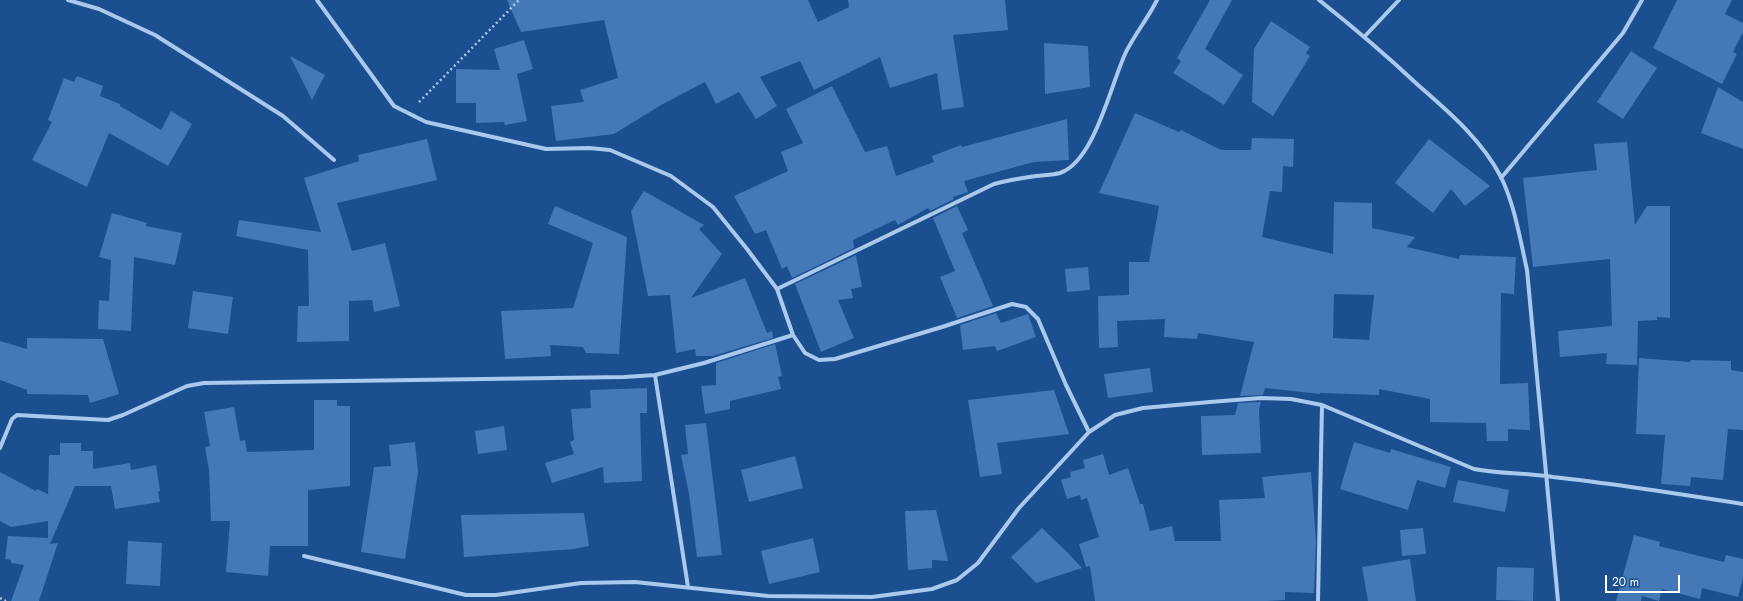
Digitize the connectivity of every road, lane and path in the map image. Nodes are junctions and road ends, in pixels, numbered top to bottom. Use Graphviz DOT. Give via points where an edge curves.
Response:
graph roads {
  1 [pos="68,0"];
  2 [pos="316,0"];
  3 [pos="519,0"];
  4 [pos="1157,0"];
  5 [pos="1319,0"];
  6 [pos="1399,0"];
  7 [pos="1642,0"];
  8 [pos="1365,36"];
  9 [pos="408,114"];
  10 [pos="334,160"];
  11 [pos="1501,178"];
  12 [pos="777,289"];
  13 [pos="793,335"];
  14 [pos="655,375"];
  15 [pos="1322,405"];
  16 [pos="1089,432"];
  17 [pos="0,448"];
  18 [pos="1546,476"];
  19 [pos="1743,504"];
  20 [pos="304,556"];
  21 [pos="688,587"];
  22 [pos="0,598"];
  23 [pos="6,601"];
  24 [pos="1318,601"];
  25 [pos="1558,601"];
  1 -- 10 [label="street" via="99,9 156,35 283,116"];
  2 -- 9 [label="street" via="394,106"];
  3 -- 9 [label="path"];
  4 -- 12 [label="street" via="1126,51 1102,119 1080,157 1069,168 1060,173 994,184"];
  5 -- 8 [label="street"];
  6 -- 8 [label="street"];
  7 -- 11 [label="street" via="1623,33"];
  8 -- 11 [label="street" via="1452,115 1485,151"];
  9 -- 12 [label="street" via="426,122 546,149 610,150 671,176 713,207"];
  11 -- 18 [label="street" via="1516,217 1527,270"];
  12 -- 13 [label="street"];
  13 -- 14 [label="street" via="704,363"];
  13 -- 16 [label="street" via="805,353 819,360 834,359 1012,304 1026,308 1038,319"];
  14 -- 17 [label="street" via="204,383 187,386 108,420 17,415 12,419"];
  14 -- 21 [label="street"];
  15 -- 16 [label="street" via="1292,399 1261,398 1143,408 1115,415"];
  15 -- 18 [label="street" via="1474,470"];
  15 -- 24 [label="street"];
  16 -- 21 [label="street" via="1019,508 978,563 957,580 932,589 872,596 768,596"];
  18 -- 19 [label="street"];
  18 -- 25 [label="street"];
  20 -- 21 [label="street" via="466,595 496,595 581,583 635,582"];
  22 -- 23 [label="path"];
}
